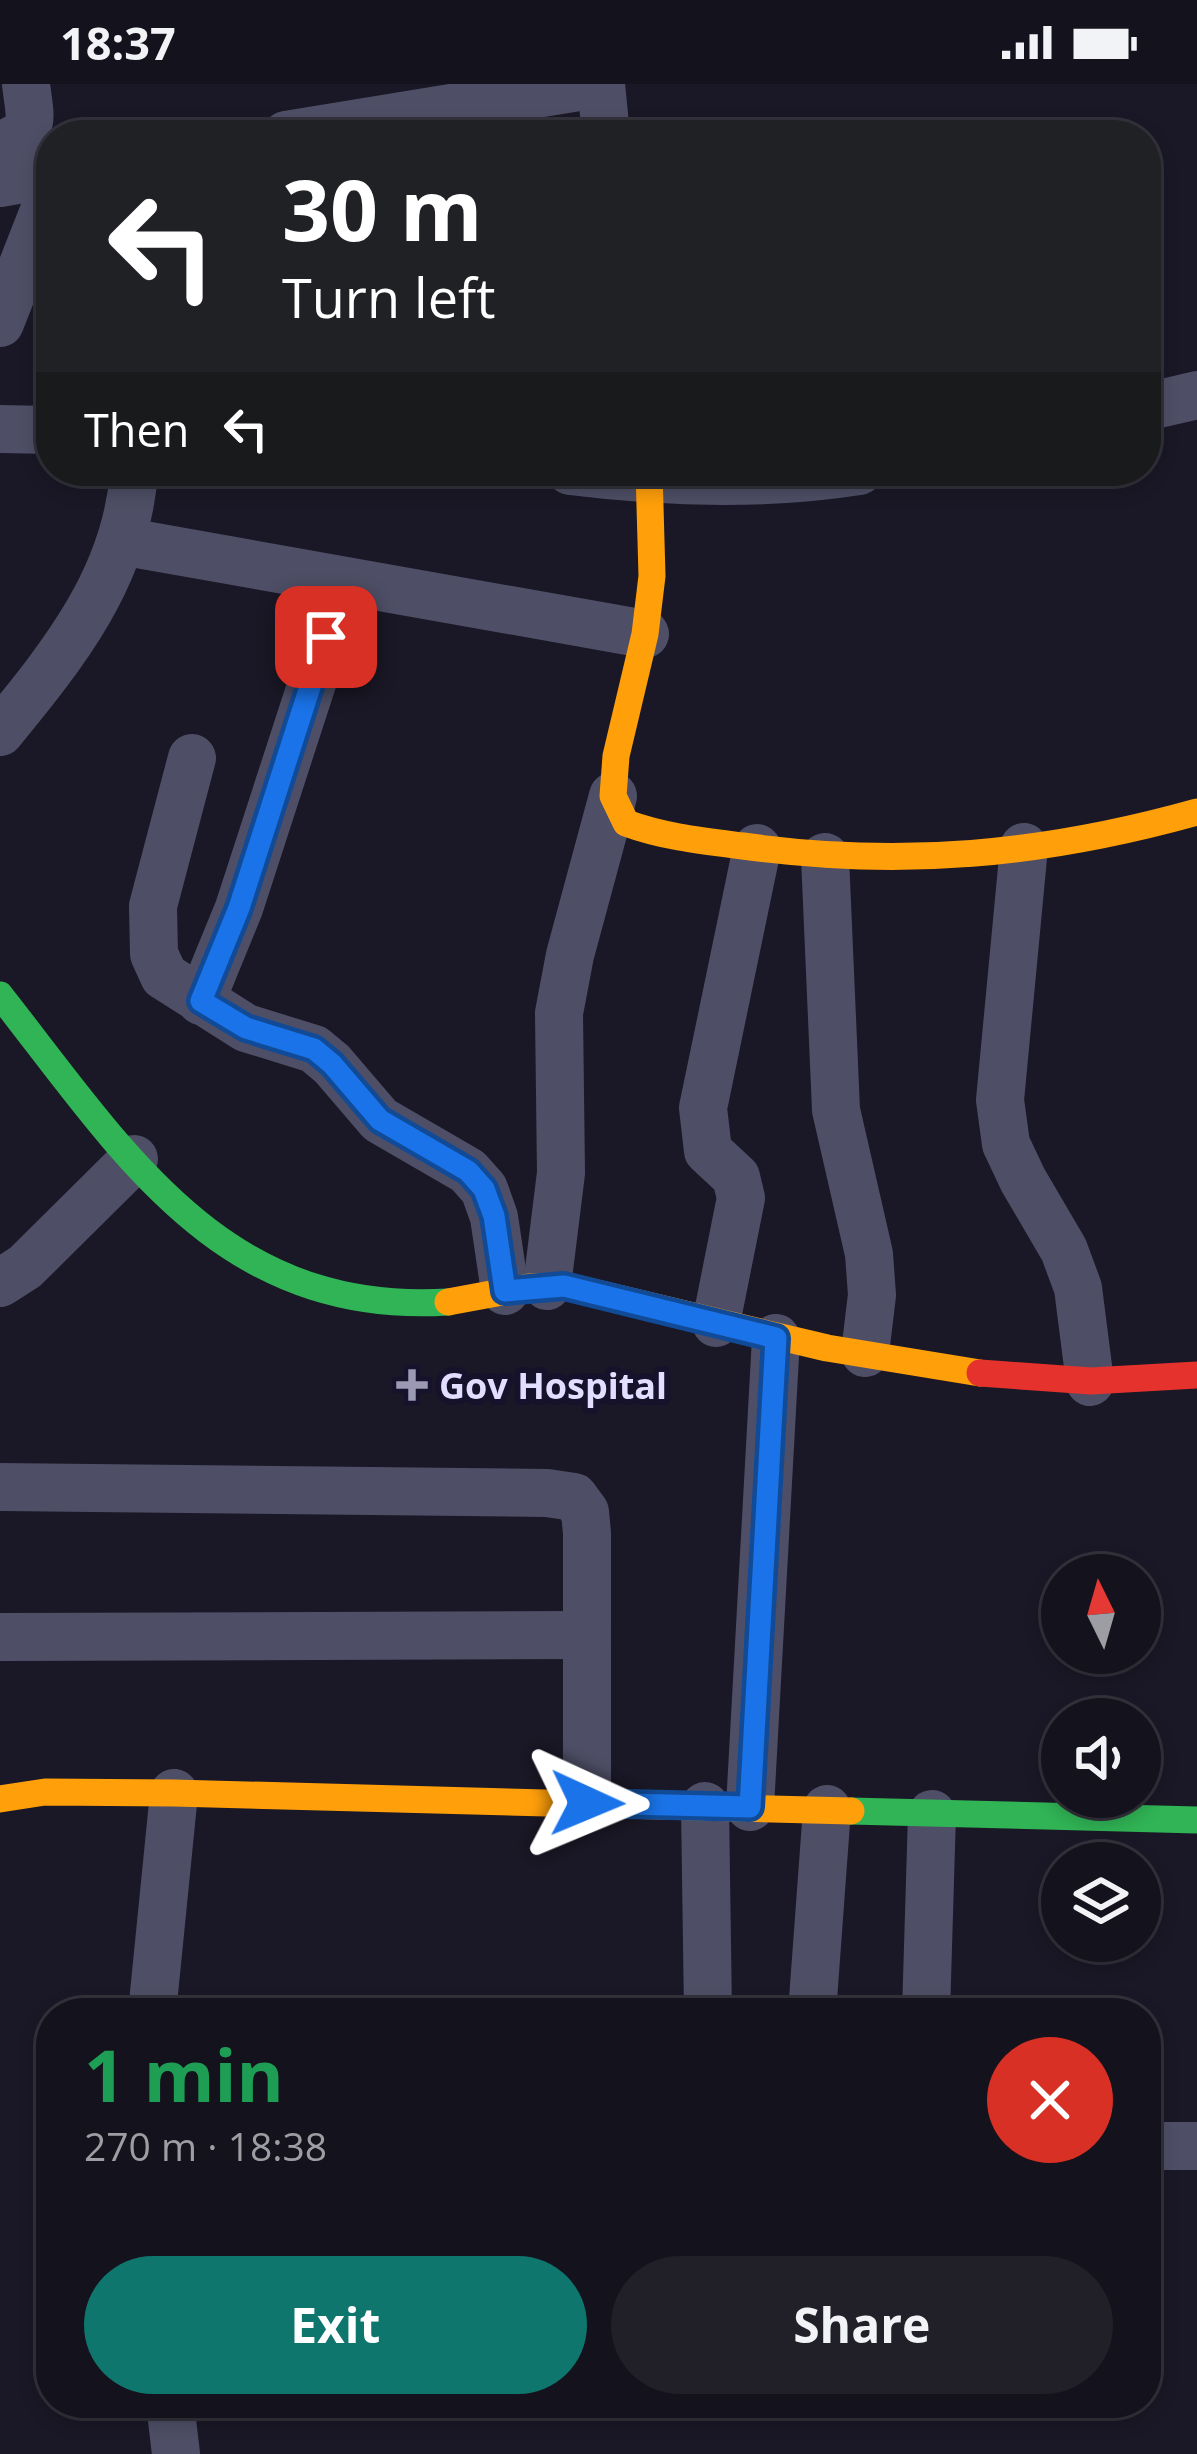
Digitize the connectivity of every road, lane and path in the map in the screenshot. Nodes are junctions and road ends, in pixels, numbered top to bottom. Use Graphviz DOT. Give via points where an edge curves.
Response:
graph roads {
  1 [pos="26,84"];
  2 [pos="599,84"];
  3 [pos="378,120"];
  4 [pos="604,120"];
  5 [pos="0,145"];
  6 [pos="36,177"];
  7 [pos="0,183"];
  8 [pos="36,231"];
  9 [pos="0,323"];
  10 [pos="1197,395"];
  11 [pos="1161,403"];
  12 [pos="0,429"];
  13 [pos="36,430"];
  14 [pos="133,486"];
  15 [pos="649,486"];
  16 [pos="121,542"];
  17 [pos="645,634"];
  18 [pos="326,637"];
  19 [pos="0,732"];
  20 [pos="191,758"];
  21 [pos="613,796"];
  22 [pos="1197,812"];
  23 [pos="1024,847"];
  24 [pos="757,848"];
  25 [pos="825,857"];
  26 [pos="0,995"];
  27 [pos="201,1001"];
  28 [pos="134,1159"];
  29 [pos="0,1283"];
  30 [pos="526,1289"];
  31 [pos="716,1323"];
  32 [pos="776,1338"];
  33 [pos="865,1354"];
  34 [pos="1197,1375"];
  35 [pos="1090,1382"];
  36 [pos="0,1487"];
  37 [pos="586,1635"];
  38 [pos="0,1637"];
  39 [pos="174,1793"];
  40 [pos="0,1799"];
  41 [pos="587,1803"];
  42 [pos="728,1806"];
  43 [pos="826,1810"];
  44 [pos="932,1814"];
  45 [pos="1197,1820"];
  46 [pos="154,1998"];
  47 [pos="709,1998"];
  48 [pos="813,1998"];
  49 [pos="926,1998"];
  50 [pos="1161,2146"];
  51 [pos="1197,2146"];
  52 [pos="172,2418"];
  53 [pos="176,2454"];
  1 -- 5 [label="street" via="30,125"];
  2 -- 3 [label="street"];
  2 -- 4 [label="street"];
  6 -- 7 [label="street"];
  8 -- 9 [label="street"];
  10 -- 11 [label="street"];
  12 -- 13 [label="street"];
  14 -- 16 [label="street"];
  15 -- 17 [label="street"];
  16 -- 17 [label="street"];
  16 -- 19 [label="street" via="81,628"];
  17 -- 21 [label="street"];
  18 -- 27 [label="street"];
  20 -- 27 [label="street" via="150,931 164,976"];
  21 -- 24 [label="street" via="626,823 658,836"];
  21 -- 30 [label="street" via="570,956 560,1013 561,1173"];
  22 -- 23 [label="street"];
  23 -- 25 [label="street"];
  23 -- 35 [label="street" via="1000,1100 1006,1144 1078,1288"];
  24 -- 25 [label="street"];
  24 -- 31 [label="street" via="703,1108 708,1151 736,1177 741,1198"];
  25 -- 33 [label="street" via="836,1110 872,1295"];
  26 -- 28 [label="street"];
  27 -- 30 [label="street" via="246,1028 314,1049 380,1120 468,1171 484,1189"];
  28 -- 29 [label="street"];
  28 -- 30 [label="street" via="193,1220 254,1264 305,1286 427,1304"];
  30 -- 31 [label="street" via="564,1286"];
  31 -- 32 [label="street"];
  32 -- 33 [label="street"];
  32 -- 42 [label="street"];
  33 -- 35 [label="street"];
  34 -- 35 [label="street"];
  36 -- 37 [label="street" via="574,1497 585,1512"];
  37 -- 38 [label="street"];
  37 -- 41 [label="street"];
  39 -- 40 [label="street"];
  39 -- 41 [label="street"];
  39 -- 46 [label="street"];
  41 -- 42 [label="street"];
  42 -- 43 [label="street"];
  42 -- 47 [label="street"];
  43 -- 44 [label="street"];
  43 -- 48 [label="street"];
  44 -- 45 [label="street"];
  44 -- 49 [label="street"];
  50 -- 51 [label="street"];
  52 -- 53 [label="street"];
}
